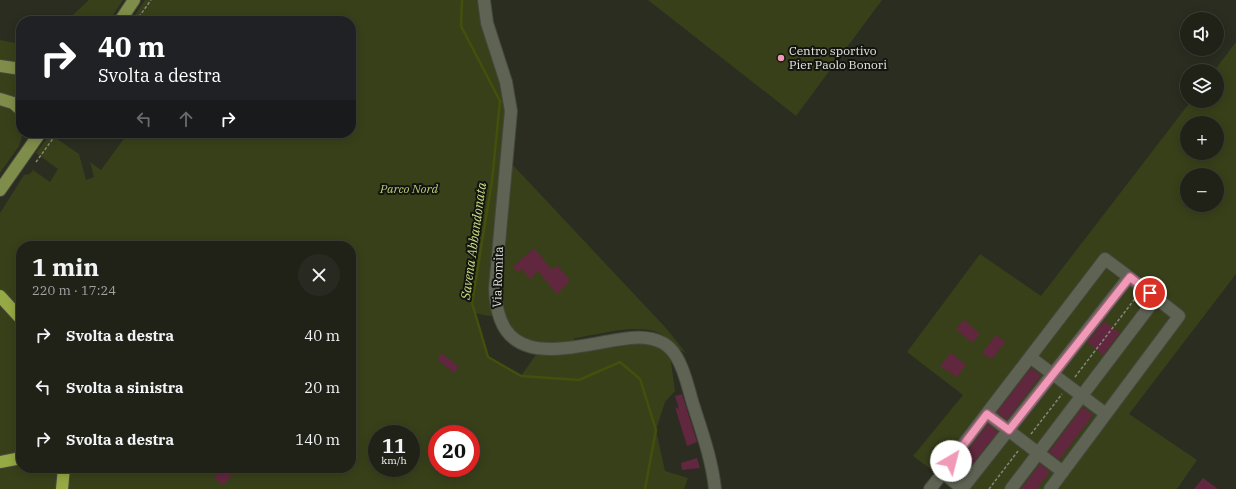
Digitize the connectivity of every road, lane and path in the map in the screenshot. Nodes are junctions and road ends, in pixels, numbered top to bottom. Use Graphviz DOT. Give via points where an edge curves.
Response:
graph roads {
  1 [pos="134,0"];
  2 [pos="150,0"];
  3 [pos="484,0"];
  4 [pos="123,16"];
  5 [pos="139,16"];
  6 [pos="0,66"];
  7 [pos="16,68"];
  8 [pos="0,99"];
  9 [pos="16,106"];
  10 [pos="28,138"];
  11 [pos="37,138"];
  12 [pos="53,138"];
  13 [pos="27,152"];
  14 [pos="36,162"];
  15 [pos="0,190"];
  16 [pos="1130,277"];
  17 [pos="0,296"];
  18 [pos="1156,298"];
  19 [pos="4,304"];
  20 [pos="16,315"];
  21 [pos="1030,358"];
  22 [pos="1053,374"];
  23 [pos="1082,396"];
  24 [pos="987,414"];
  25 [pos="1106,414"];
  26 [pos="1009,430"];
  27 [pos="1038,454"];
  28 [pos="16,459"];
  29 [pos="0,462"];
  30 [pos="1063,472"];
  31 [pos="64,473"];
  32 [pos="62,489"];
  33 [pos="715,489"];
  34 [pos="963,489"];
  35 [pos="1011,489"];
  36 [pos="1050,489"];
  1 -- 4 [label="main road"];
  2 -- 5 [label="path"];
  3 -- 33 [label="street, Via Romita" via="487,23 506,82 511,111 495,288 497,314 501,323 520,343 540,349 635,337 655,340 669,348 683,371 711,462"];
  6 -- 7 [label="main road"];
  8 -- 9 [label="main road"];
  10 -- 13 [label="main road"];
  11 -- 13 [label="main road"];
  12 -- 14 [label="path"];
  13 -- 15 [label="main road"];
  16 -- 18 [label="street"];
  16 -- 21 [label="street" via="1105,259"];
  16 -- 22 [label="street"];
  17 -- 19 [label="highway"];
  18 -- 23 [label="street"];
  18 -- 25 [label="street" via="1179,316"];
  19 -- 20 [label="highway"];
  21 -- 22 [label="street"];
  21 -- 24 [label="street"];
  22 -- 23 [label="street"];
  22 -- 26 [label="street"];
  23 -- 25 [label="street"];
  23 -- 27 [label="street"];
  24 -- 26 [label="street"];
  24 -- 34 [label="street" via="942,472"];
  25 -- 30 [label="street"];
  26 -- 27 [label="street"];
  26 -- 34 [label="street"];
  27 -- 30 [label="street"];
  27 -- 35 [label="street"];
  28 -- 29 [label="highway"];
  30 -- 36 [label="street"];
  31 -- 32 [label="highway"];
}
